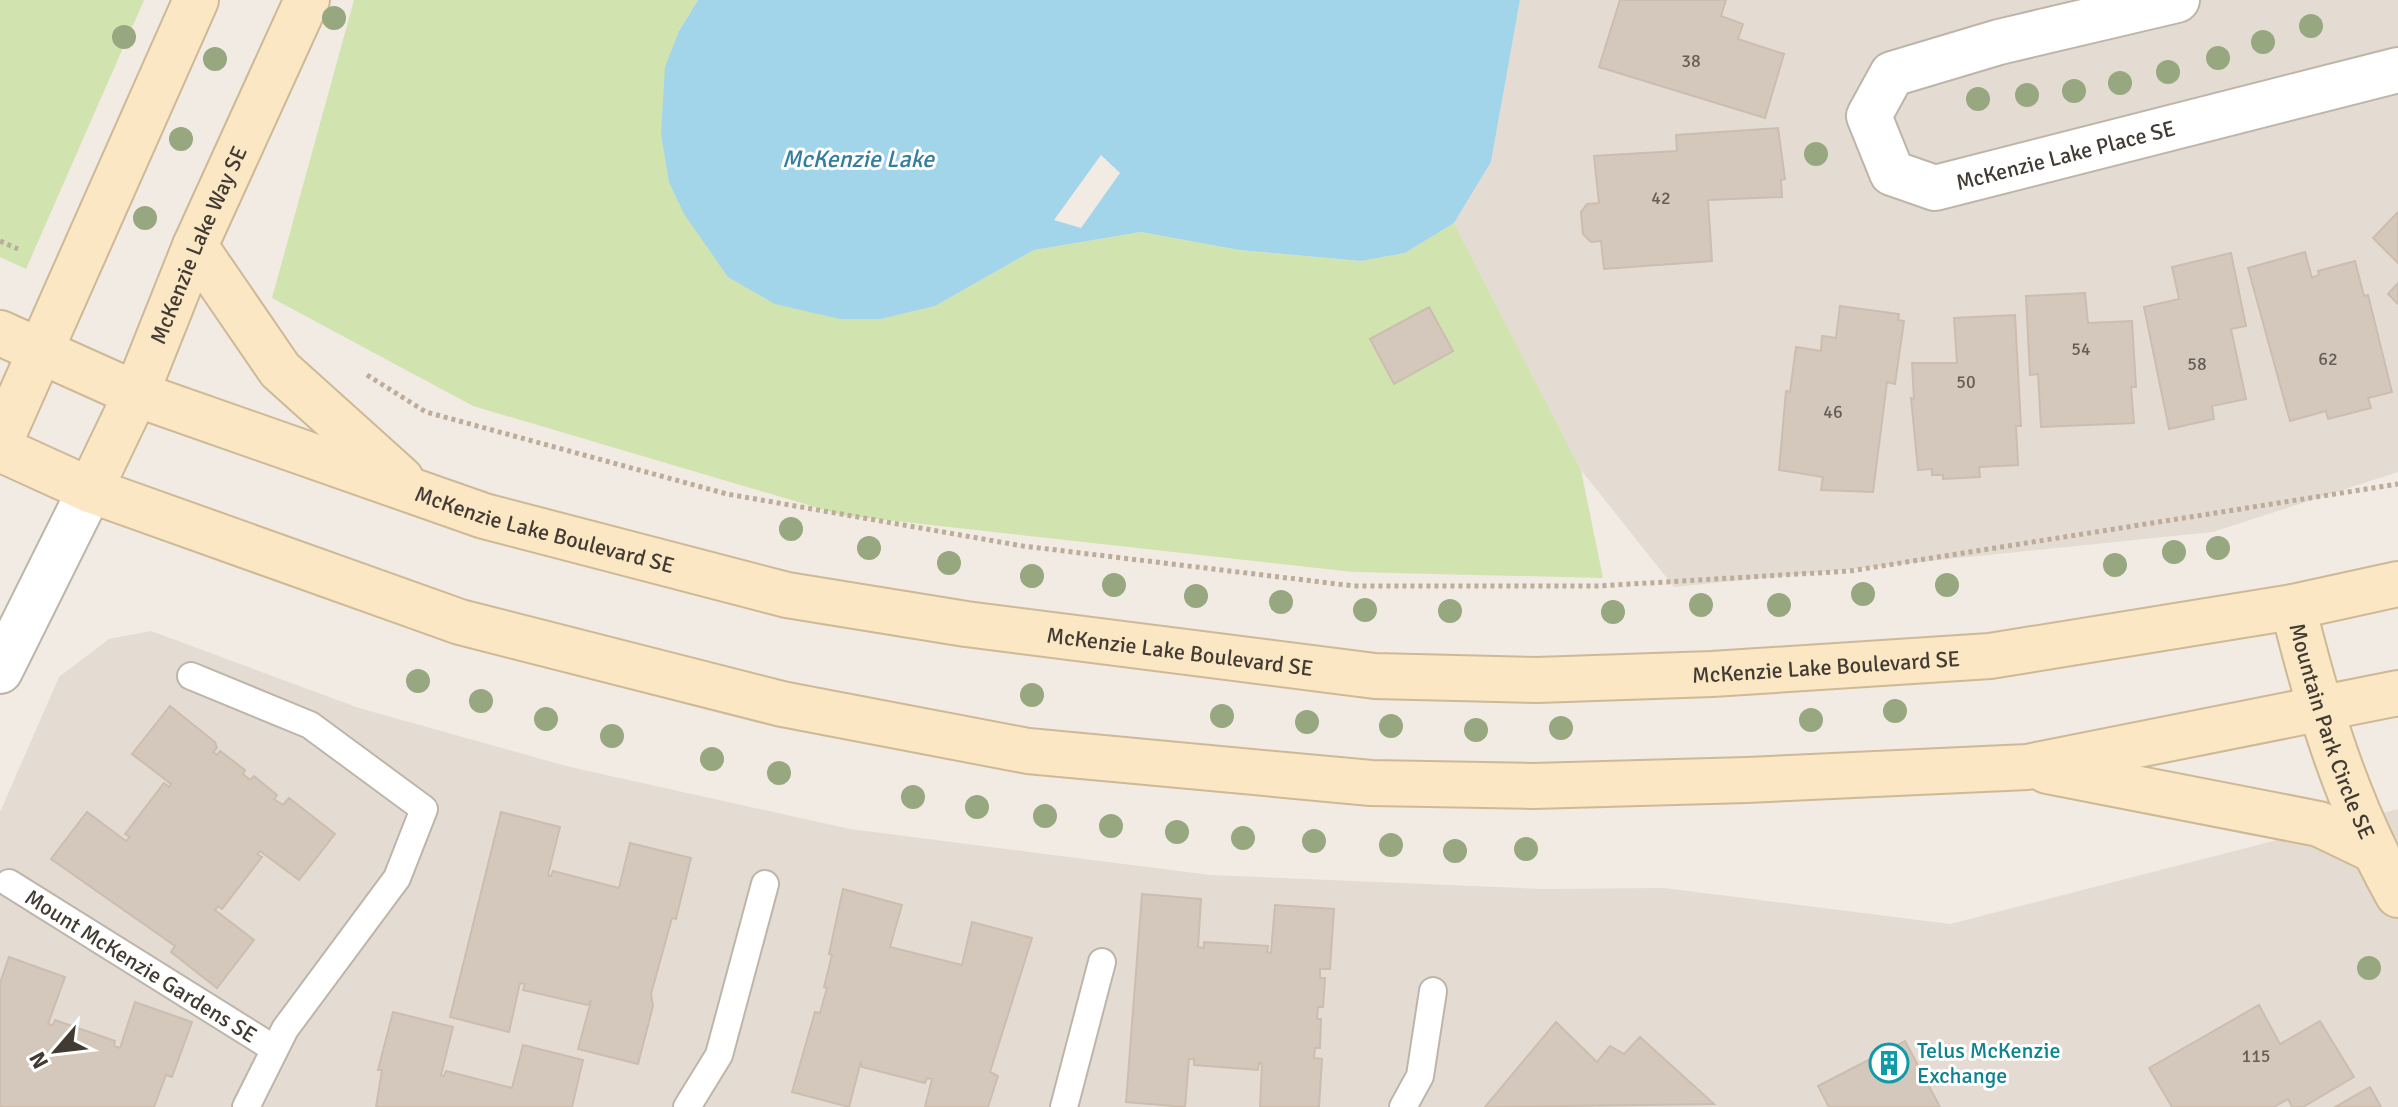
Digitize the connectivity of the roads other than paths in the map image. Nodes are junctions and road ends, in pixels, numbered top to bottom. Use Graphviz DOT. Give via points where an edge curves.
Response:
graph roads {
  1 [pos="196,0"];
  2 [pos="307,0"];
  3 [pos="2177,0"];
  4 [pos="2398,70"];
  5 [pos="195,246"];
  6 [pos="0,333"];
  7 [pos="41,352"];
  8 [pos="136,394"];
  9 [pos="0,442"];
  10 [pos="0,449"];
  11 [pos="90,490"];
  12 [pos="415,492"];
  13 [pos="2396,592"];
  14 [pos="2293,607"];
  15 [pos="0,671"];
  16 [pos="191,676"];
  17 [pos="2398,693"];
  18 [pos="2319,710"];
  19 [pos="2027,767"];
  20 [pos="2373,850"];
  21 [pos="9,883"];
  22 [pos="765,884"];
  23 [pos="2398,895"];
  24 [pos="1102,962"];
  25 [pos="1433,991"];
  26 [pos="273,1048"];
  27 [pos="246,1107"];
  28 [pos="687,1107"];
  29 [pos="1064,1107"];
  30 [pos="1403,1107"];
  1 -- 7 [label="main road"];
  2 -- 5 [label="main road, McKenzie Lake Way SE"];
  3 -- 4 [label="street, McKenzie Lake Place SE" via="1999,42 1892,74 1869,116 1892,173 1935,188"];
  5 -- 8 [label="main road, McKenzie Lake Way SE"];
  5 -- 12 [label="main road" via="280,370"];
  6 -- 7 [label="main road, McKenzie Lake Boulevard SE"];
  7 -- 8 [label="main road, McKenzie Lake Boulevard SE"];
  7 -- 9 [label="main road"];
  8 -- 11 [label="main road, McKenzie Lake Way SE"];
  8 -- 12 [label="main road, McKenzie Lake Boulevard SE"];
  10 -- 11 [label="main road"];
  11 -- 15 [label="street"];
  11 -- 19 [label="main road" via="460,622 782,704 1028,751 1371,783 1533,786"];
  12 -- 14 [label="main road, McKenzie Lake Boulevard SE" via="484,516 787,595 966,624 1375,676 1537,680 1990,656"];
  13 -- 14 [label="main road, McKenzie Lake Boulevard SE"];
  14 -- 18 [label="main road, Mountain Park Circle SE"];
  16 -- 26 [label="lane" via="310,725 424,809 389,892"];
  17 -- 18 [label="main road"];
  18 -- 19 [label="main road"];
  18 -- 20 [label="main road, Mountain Park Circle SE"];
  19 -- 20 [label="main road" via="2319,824"];
  20 -- 23 [label="main road, Mountain Park Circle SE"];
  21 -- 26 [label="lane, Mount McKenzie Gardens SE"];
  22 -- 28 [label="lane" via="719,1055"];
  24 -- 29 [label="lane"];
  25 -- 30 [label="lane" via="1420,1076"];
  26 -- 27 [label="lane"];
}
